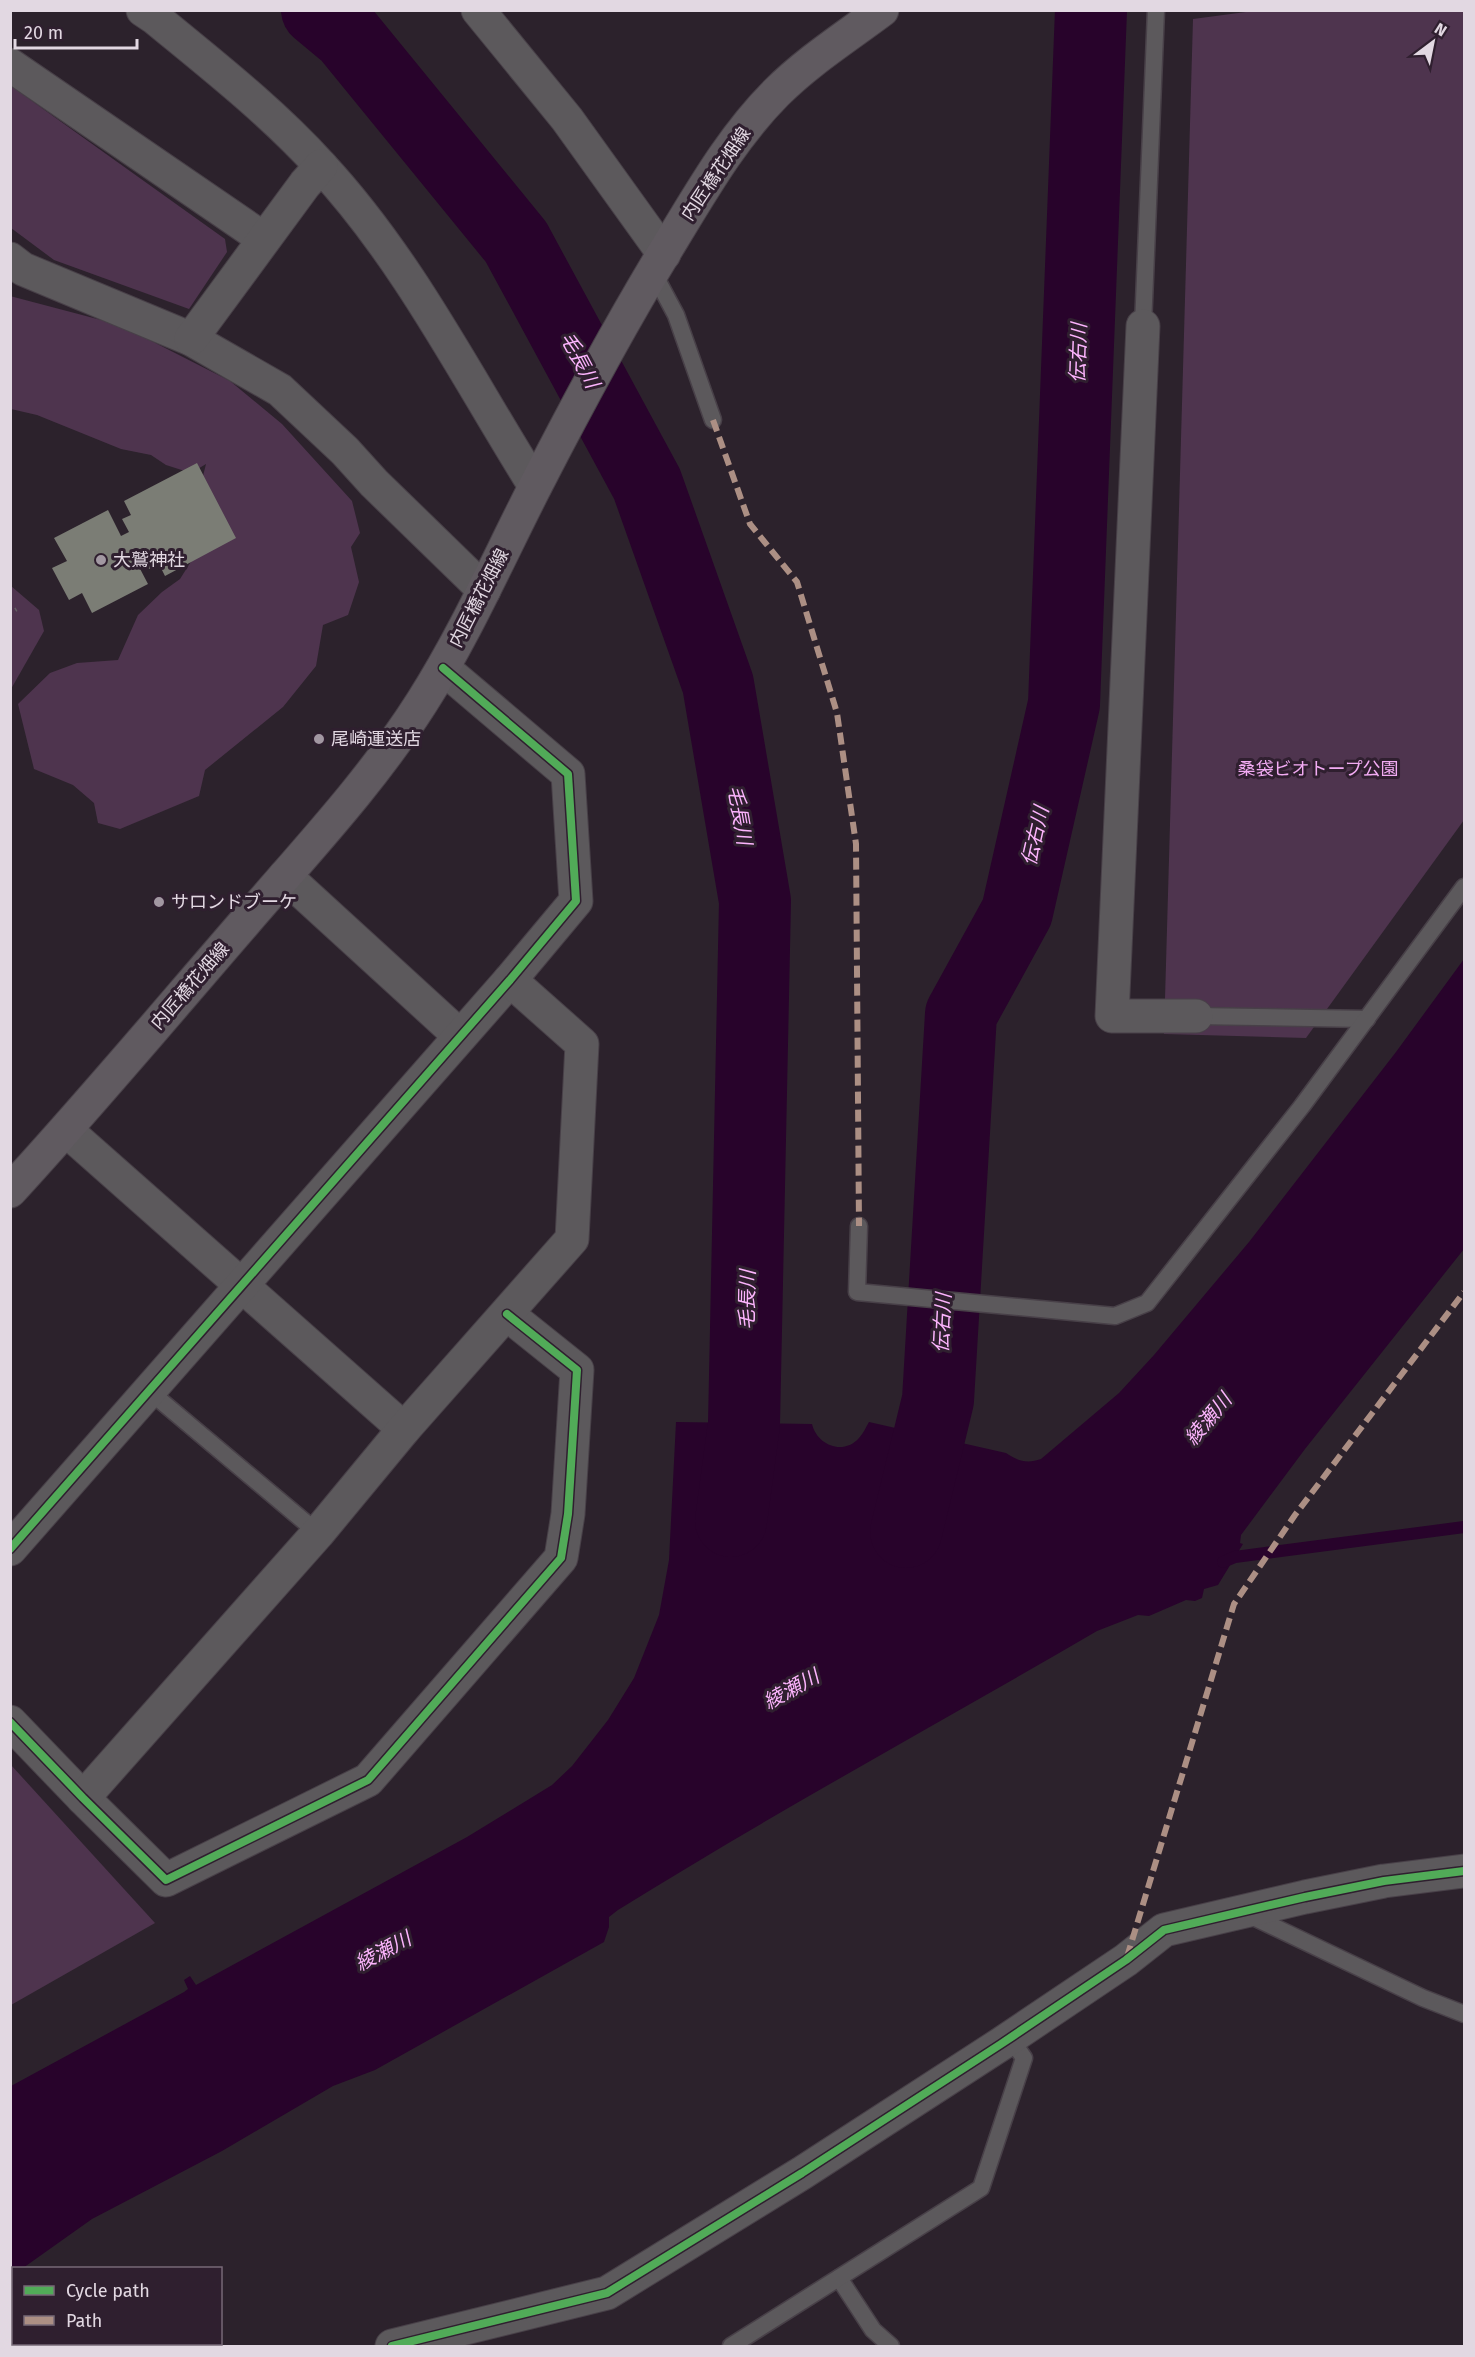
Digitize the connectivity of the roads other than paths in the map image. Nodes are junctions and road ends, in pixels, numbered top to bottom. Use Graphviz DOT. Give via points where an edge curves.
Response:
graph roads {
  1 [pos="142,10"];
  2 [pos="478,10"];
  3 [pos="882,10"];
  4 [pos="1156,10"];
  5 [pos="10,65"];
  6 [pos="321,166"];
  7 [pos="264,239"];
  8 [pos="15,270"];
  9 [pos="653,272"];
  10 [pos="1143,326"];
  11 [pos="191,339"];
  12 [pos="713,420"];
  13 [pos="542,473"];
  14 [pos="483,590"];
  15 [pos="443,668"];
  16 [pos="285,876"];
  17 [pos="1464,886"];
  18 [pos="510,980"];
  19 [pos="1196,1016"];
  20 [pos="1367,1019"];
  21 [pos="460,1036"];
  22 [pos="66,1130"];
  23 [pos="10,1191"];
  24 [pos="859,1226"];
  25 [pos="241,1285"];
  26 [pos="507,1314"];
  27 [pos="148,1390"];
  28 [pos="404,1429"];
  29 [pos="318,1533"];
  30 [pos="10,1548"];
  31 [pos="10,1722"];
  32 [pos="83,1798"];
  33 [pos="1464,1870"];
  34 [pos="1243,1912"];
  35 [pos="1464,2014"];
  36 [pos="1010,2038"];
  37 [pos="839,2278"];
  38 [pos="392,2346"];
  39 [pos="731,2346"];
  40 [pos="891,2346"];
  1 -- 6 [label="street" via="248,94"];
  2 -- 9 [label="street" via="567,119"];
  3 -- 9 [label="main road, 内匠橋花畑線" via="776,93 714,170"];
  4 -- 10 [label="lane"];
  5 -- 7 [label="street"];
  6 -- 7 [label="street"];
  6 -- 13 [label="street" via="368,222"];
  7 -- 11 [label="street"];
  8 -- 11 [label="street"];
  9 -- 12 [label="lane" via="676,315"];
  9 -- 13 [label="main road, 内匠橋花畑線"];
  10 -- 19 [label="street" via="1112,1016"];
  11 -- 14 [label="street" via="280,390"];
  13 -- 14 [label="main road, 内匠橋花畑線"];
  14 -- 15 [label="main road, 内匠橋花畑線"];
  15 -- 16 [label="main road, 内匠橋花畑線" via="392,745"];
  15 -- 18 [label="street" via="568,774 576,901"];
  16 -- 21 [label="street"];
  16 -- 22 [label="main road, 内匠橋花畑線"];
  17 -- 20 [label="lane"];
  18 -- 21 [label="street"];
  18 -- 26 [label="street" via="582,1044 572,1239"];
  19 -- 20 [label="lane"];
  20 -- 24 [label="lane" via="1147,1303 1115,1316 857,1292"];
  21 -- 25 [label="street"];
  22 -- 23 [label="main road, 内匠橋花畑線"];
  22 -- 25 [label="street"];
  25 -- 27 [label="street"];
  25 -- 28 [label="street"];
  26 -- 28 [label="street"];
  26 -- 32 [label="street" via="577,1370 568,1514 561,1558 368,1780 166,1880"];
  27 -- 29 [label="lane"];
  27 -- 30 [label="street"];
  28 -- 29 [label="street"];
  29 -- 32 [label="street"];
  31 -- 32 [label="street"];
  33 -- 34 [label="street" via="1384,1881"];
  34 -- 35 [label="lane"];
  34 -- 36 [label="street" via="1164,1930"];
  36 -- 37 [label="lane" via="1024,2058 981,2188"];
  36 -- 38 [label="street" via="607,2293"];
  37 -- 39 [label="lane"];
  37 -- 40 [label="lane" via="873,2330"];
}
